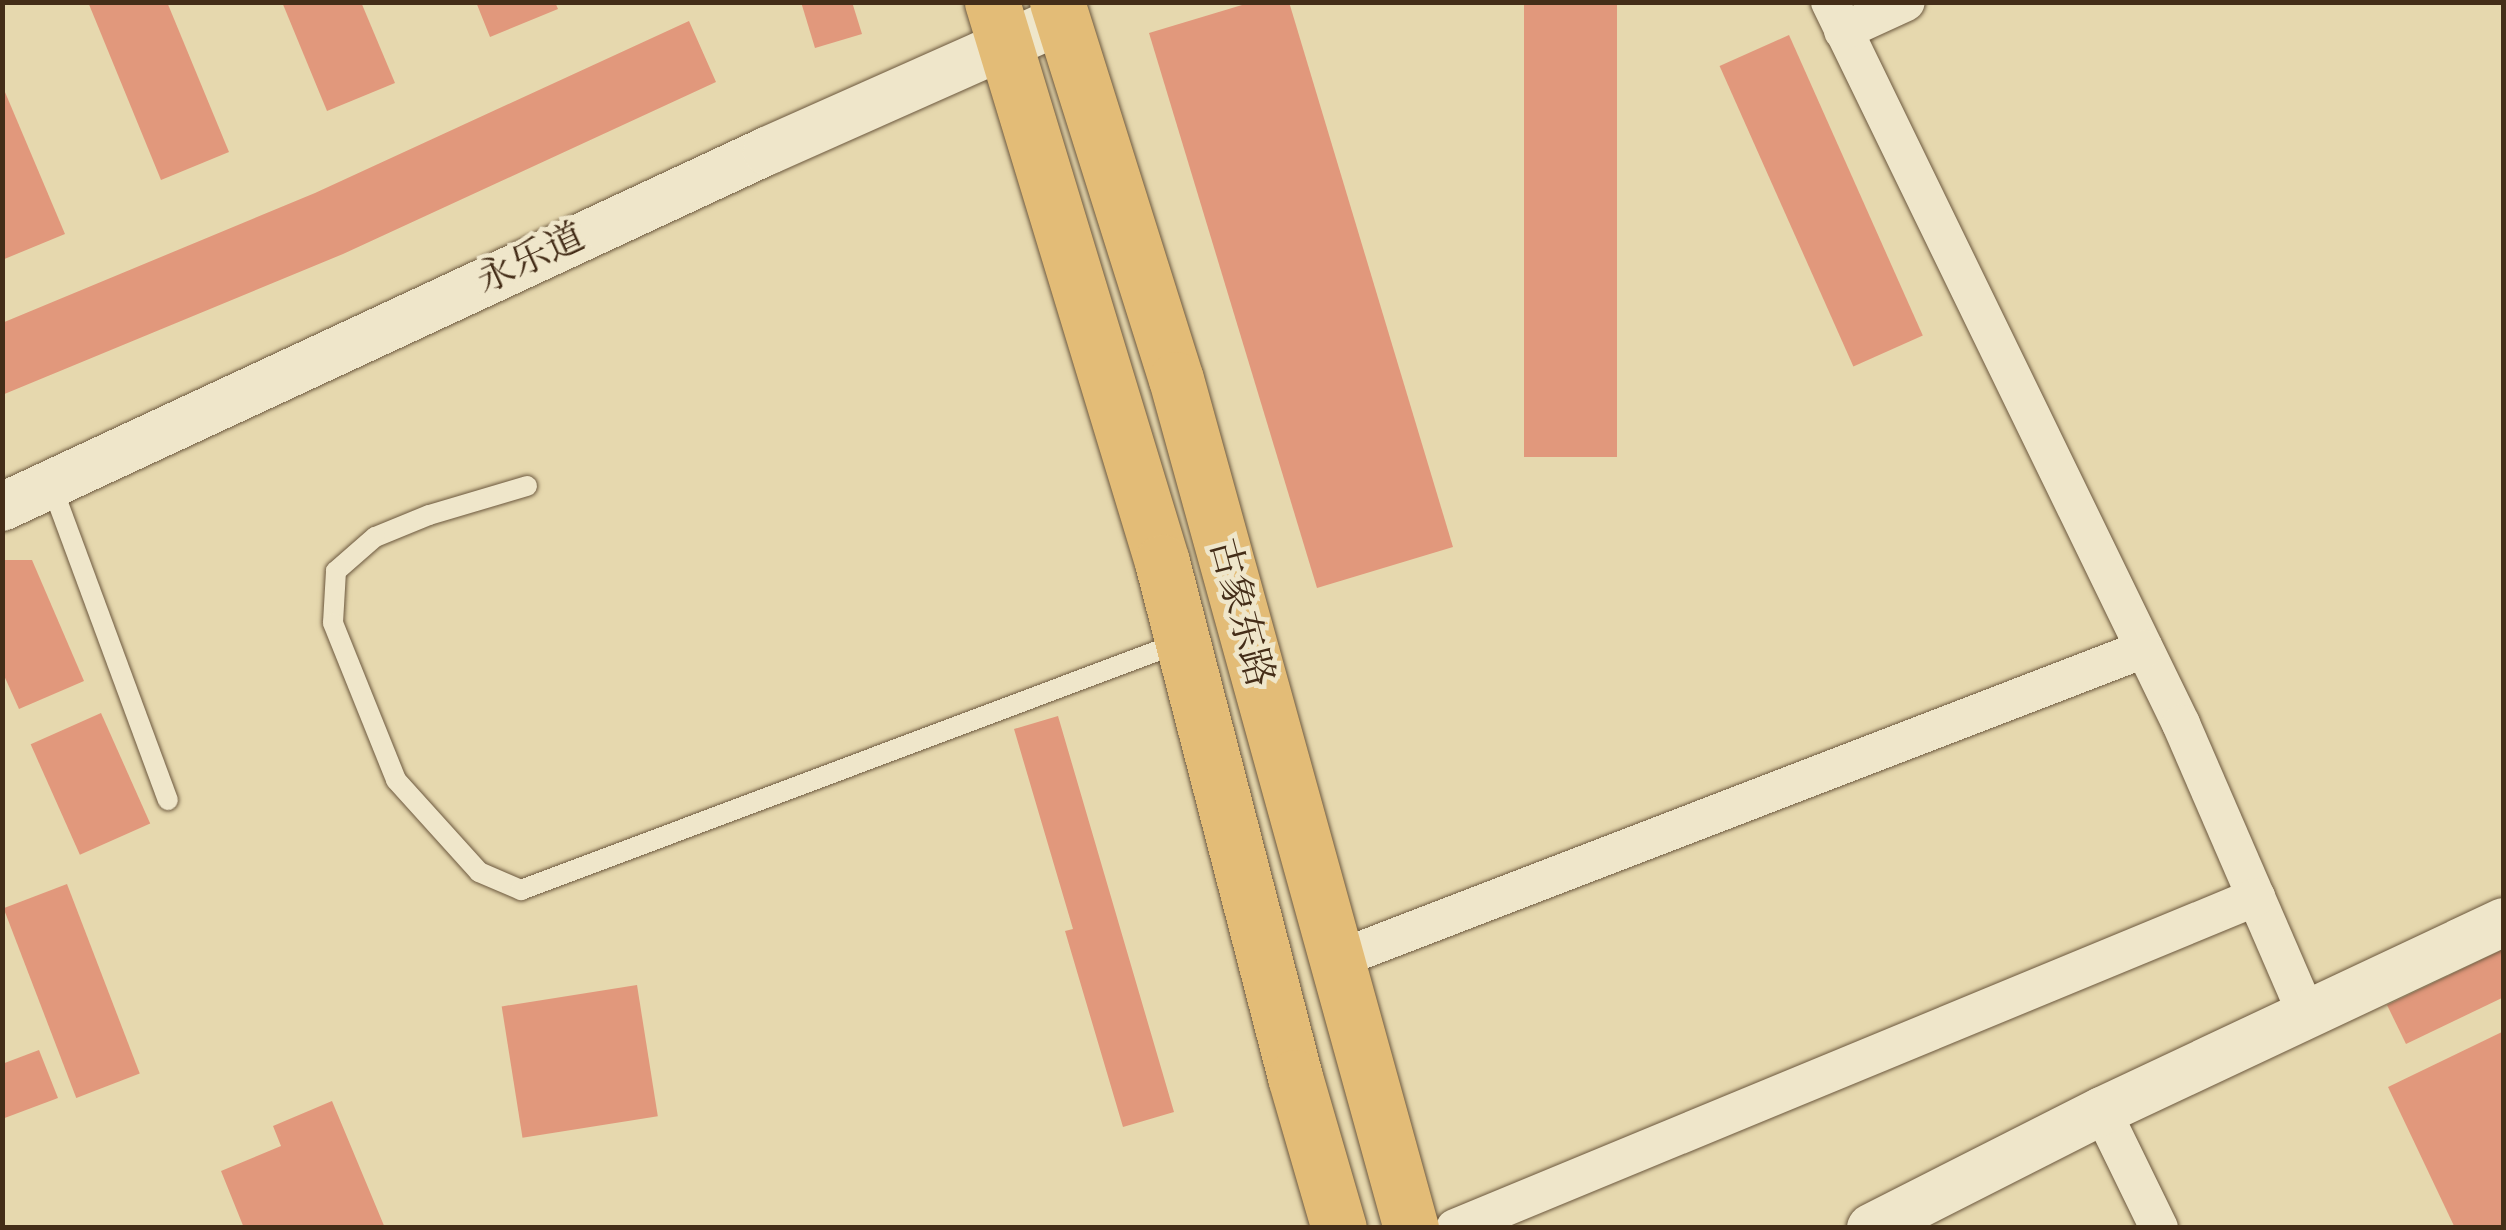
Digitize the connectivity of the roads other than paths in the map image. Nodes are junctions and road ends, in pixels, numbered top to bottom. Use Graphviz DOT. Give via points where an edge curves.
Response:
graph roads {
  1 [pos="1906,2"];
  2 [pos="1022,14"];
  3 [pos="1836,17"];
  4 [pos="2,470"];
  5 [pos="52,484"];
  6 [pos="527,486"];
  7 [pos="2,507"];
  8 [pos="1182,641"];
  9 [pos="2144,649"];
  10 [pos="168,800"];
  11 [pos="2256,897"];
  12 [pos="2504,922"];
  13 [pos="1336,960"];
  14 [pos="2307,1015"];
  15 [pos="2102,1111"];
  16 [pos="1340,1228"];
  17 [pos="1411,1228"];
  18 [pos="1455,1228"];
  19 [pos="1872,1228"];
  20 [pos="2159,1228"];
  1 -- 3 [label="street"];
  2 -- 4 [label="street, 永乐道"];
  2 -- 5 [label="street, 永乐道"];
  2 -- 8 [label="main road, 古象东路"];
  2 -- 13 [label="main road, 古象东路" via="1176,380"];
  3 -- 9 [label="street"];
  5 -- 7 [label="street, 永乐道"];
  5 -- 10 [label="lane"];
  6 -- 8 [label="lane" via="375,537 336,571 333,623 396,780 479,872 521,890"];
  8 -- 16 [label="main road, 古象东路"];
  9 -- 11 [label="street"];
  9 -- 13 [label="street"];
  11 -- 14 [label="street"];
  11 -- 18 [label="street"];
  12 -- 14 [label="street"];
  13 -- 17 [label="main road, 古象东路"];
  14 -- 15 [label="street"];
  15 -- 19 [label="street"];
  15 -- 20 [label="street"];
}
